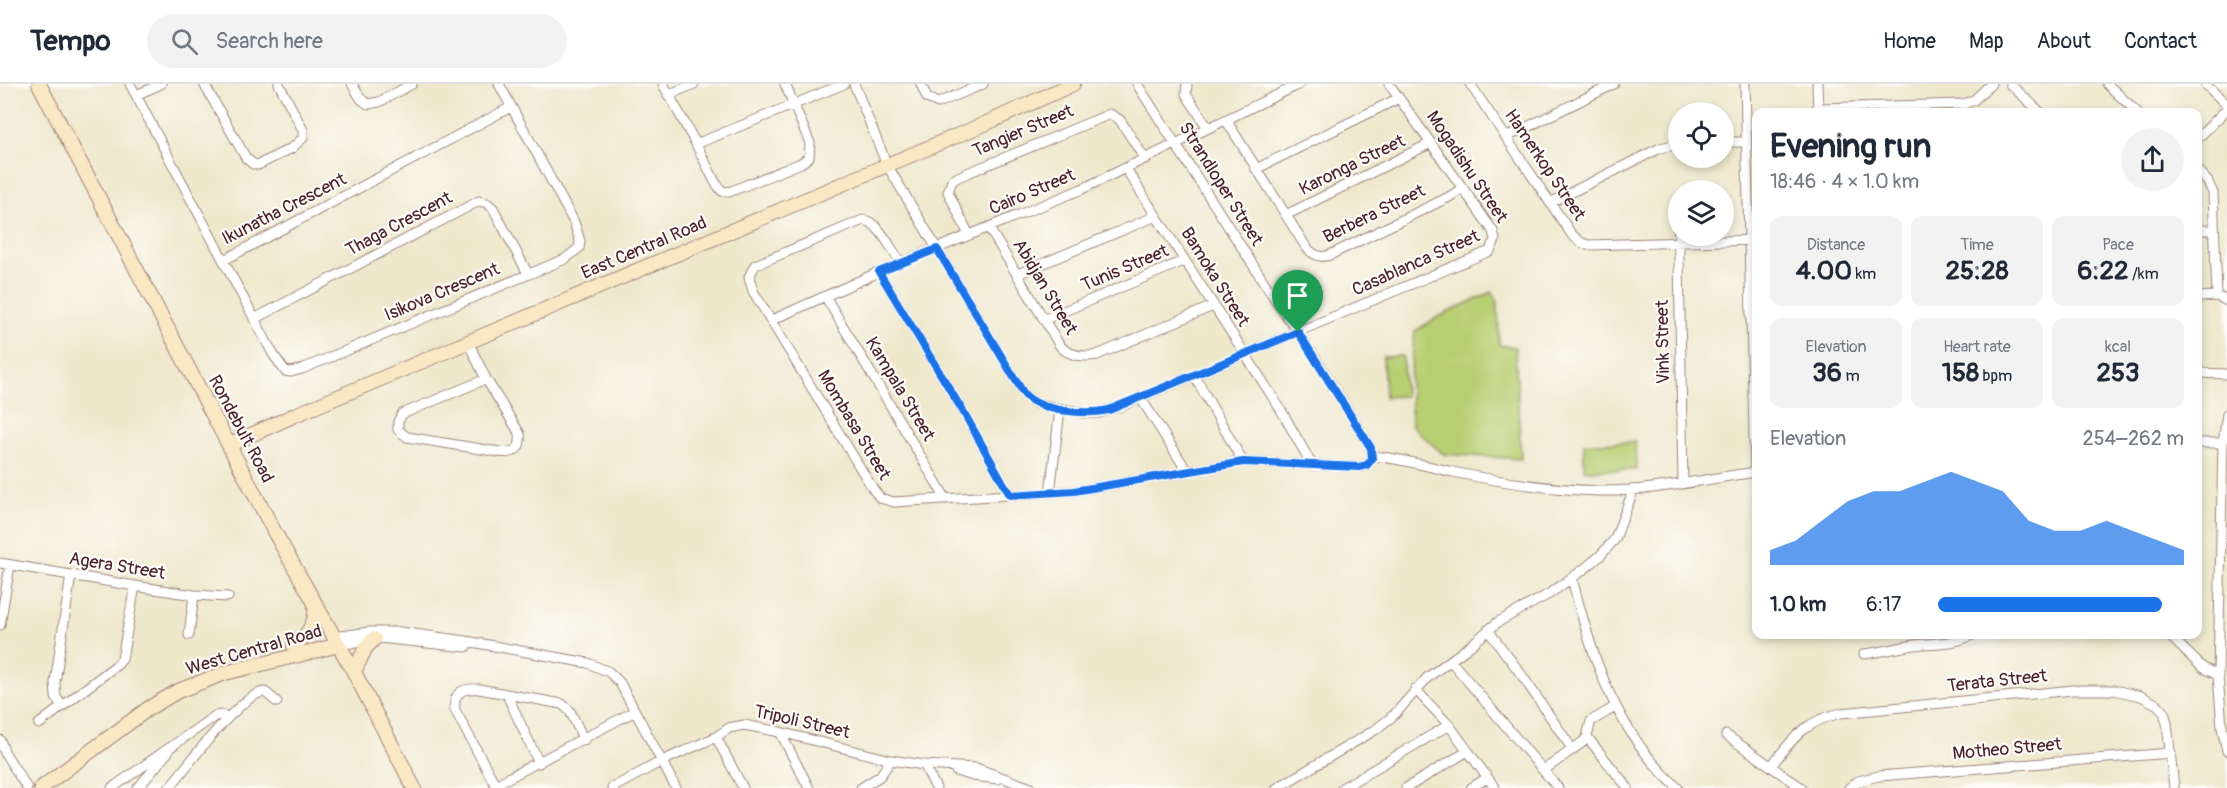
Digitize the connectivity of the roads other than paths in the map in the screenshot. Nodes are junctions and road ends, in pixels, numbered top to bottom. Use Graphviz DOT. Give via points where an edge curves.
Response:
graph roads {
  1 [pos="39,84"];
  2 [pos="130,84"];
  3 [pos="161,84"];
  4 [pos="204,84"];
  5 [pos="279,84"];
  6 [pos="352,84"];
  7 [pos="412,84"];
  8 [pos="499,84"];
  9 [pos="663,84"];
  10 [pos="694,84"];
  11 [pos="785,84"];
  12 [pos="844,84"];
  13 [pos="854,84"];
  14 [pos="921,84"];
  15 [pos="984,84"];
  16 [pos="1073,84"];
  17 [pos="1137,84"];
  18 [pos="1187,84"];
  19 [pos="1300,84"];
  20 [pos="1389,84"];
  21 [pos="1470,84"];
  22 [pos="1614,84"];
  23 [pos="1744,84"];
  24 [pos="1816,84"];
  25 [pos="1992,84"];
  26 [pos="2010,84"];
  27 [pos="2107,84"];
  28 [pos="2205,84"];
  29 [pos="668,95"];
  30 [pos="136,96"];
  31 [pos="1399,98"];
  32 [pos="793,103"];
  33 [pos="511,107"];
  34 [pos="2227,107"];
  35 [pos="1818,108"];
  36 [pos="1874,108"];
  37 [pos="2036,108"];
  38 [pos="2133,108"];
  39 [pos="1226,120"];
  40 [pos="1208,128"];
  41 [pos="2202,134"];
  42 [pos="1507,137"];
  43 [pos="1734,142"];
  44 [pos="1746,142"];
  45 [pos="1431,143"];
  46 [pos="696,144"];
  47 [pos="1176,144"];
  48 [pos="1668,146"];
  49 [pos="1145,159"];
  50 [pos="887,165"];
  51 [pos="1126,169"];
  52 [pos="1256,169"];
  53 [pos="2202,175"];
  54 [pos="1463,188"];
  55 [pos="1550,203"];
  56 [pos="1286,215"];
  57 [pos="1156,216"];
  58 [pos="1752,226"];
  59 [pos="989,228"];
  60 [pos="2202,230"];
  61 [pos="2214,230"];
  62 [pos="969,235"];
  63 [pos="1495,240"];
  64 [pos="1752,240"];
  65 [pos="1734,241"];
  66 [pos="1668,243"];
  67 [pos="1678,246"];
  68 [pos="937,249"];
  69 [pos="224,260"];
  70 [pos="1184,261"];
  71 [pos="901,263"];
  72 [pos="879,272"];
  73 [pos="528,274"];
  74 [pos="1018,274"];
  75 [pos="825,296"];
  76 [pos="2217,296"];
  77 [pos="2202,297"];
  78 [pos="2227,301"];
  79 [pos="1213,306"];
  80 [pos="254,319"];
  81 [pos="1045,319"];
  82 [pos="772,320"];
  83 [pos="1298,332"];
  84 [pos="468,342"];
  85 [pos="1244,354"];
  86 [pos="2202,373"];
  87 [pos="2227,374"];
  88 [pos="1194,375"];
  89 [pos="486,379"];
  90 [pos="1140,397"];
  91 [pos="1060,408"];
  92 [pos="2227,414"];
  93 [pos="2202,443"];
  94 [pos="2223,443"];
  95 [pos="229,445"];
  96 [pos="1372,455"];
  97 [pos="1243,462"];
  98 [pos="1312,465"];
  99 [pos="1187,471"];
  100 [pos="1752,473"];
  101 [pos="1683,483"];
  102 [pos="1633,491"];
  103 [pos="1050,493"];
  104 [pos="1010,495"];
  105 [pos="946,499"];
  106 [pos="5,564"];
  107 [pos="2224,570"];
  108 [pos="71,575"];
  109 [pos="1572,579"];
  110 [pos="135,586"];
  111 [pos="194,595"];
  112 [pos="228,597"];
  113 [pos="315,605"];
  114 [pos="0,625"];
  115 [pos="1488,630"];
  116 [pos="189,635"];
  117 [pos="374,639"];
  118 [pos="1961,639"];
  119 [pos="2173,639"];
  120 [pos="336,641"];
  121 [pos="483,645"];
  122 [pos="294,646"];
  123 [pos="1864,654"];
  124 [pos="1451,661"];
  125 [pos="2221,670"];
  126 [pos="354,672"];
  127 [pos="1415,689"];
  128 [pos="507,695"];
  129 [pos="277,702"];
  130 [pos="62,707"];
  131 [pos="1615,707"];
  132 [pos="149,708"];
  133 [pos="635,711"];
  134 [pos="228,717"];
  135 [pos="39,724"];
  136 [pos="1449,725"];
  137 [pos="780,732"];
  138 [pos="1726,735"];
  139 [pos="716,737"];
  140 [pos="1587,737"];
  141 [pos="0,740"];
  142 [pos="584,740"];
  143 [pos="175,743"];
  144 [pos="1573,750"];
  145 [pos="1468,751"];
  146 [pos="2227,752"];
  147 [pos="2171,753"];
  148 [pos="891,760"];
  149 [pos="662,761"];
  150 [pos="539,763"];
  151 [pos="924,765"];
  152 [pos="1772,765"];
  153 [pos="1544,770"];
  154 [pos="1488,778"];
  155 [pos="496,787"];
  156 [pos="27,788"];
  157 [pos="41,788"];
  158 [pos="112,788"];
  159 [pos="138,788"];
  160 [pos="169,788"];
  161 [pos="414,788"];
  162 [pos="612,788"];
  163 [pos="676,788"];
  164 [pos="743,788"];
  165 [pos="809,788"];
  166 [pos="861,788"];
  167 [pos="936,788"];
  168 [pos="1031,788"];
  169 [pos="1277,788"];
  170 [pos="1342,788"];
  171 [pos="1406,788"];
  172 [pos="1471,788"];
  173 [pos="1495,788"];
  174 [pos="1558,788"];
  175 [pos="1628,788"];
  176 [pos="1678,788"];
  177 [pos="1802,788"];
  178 [pos="1849,788"];
  179 [pos="2174,788"];
  1 -- 95 [label="street, Rondebult Road"];
  2 -- 30 [label="street, Ikunatha Crescent"];
  3 -- 30 [label="street"];
  4 -- 5 [label="street" via="246,158 258,165 303,138 303,130"];
  6 -- 7 [label="street" via="361,99 374,104"];
  8 -- 33 [label="street"];
  9 -- 29 [label="street"];
  10 -- 29 [label="street"];
  11 -- 32 [label="street"];
  12 -- 32 [label="street"];
  13 -- 50 [label="street, Casablanca Street"];
  14 -- 15 [label="street" via="927,98 938,103"];
  16 -- 50 [label="street, East Central Road"];
  17 -- 47 [label="street, Strandloper Street"];
  18 -- 40 [label="street" via="1188,97"];
  19 -- 39 [label="street, Cairo Street"];
  20 -- 31 [label="street, Mogadishu Street"];
  21 -- 42 [label="street, Hamerkop Street"];
  22 -- 42 [label="street"];
  23 -- 44 [label="street"];
  24 -- 35 [label="street"];
  25 -- 36 [label="street" via="1974,100 1959,105"];
  26 -- 37 [label="street"];
  27 -- 38 [label="street"];
  28 -- 34 [label="street"];
  29 -- 46 [label="street"];
  30 -- 69 [label="street, Ikunatha Crescent"];
  31 -- 45 [label="street, Mogadishu Street"];
  31 -- 52 [label="street"];
  32 -- 46 [label="street"];
  32 -- 46 [label="street" via="810,143 809,157 801,163 729,192 722,191"];
  33 -- 69 [label="street, Ikunatha Crescent"];
  33 -- 73 [label="street, Isikova Crescent" via="574,222 580,241 574,253"];
  34 -- 41 [label="street"];
  39 -- 40 [label="street, Cairo Street"];
  39 -- 52 [label="street, Berbera Street"];
  40 -- 47 [label="street, Cairo Street"];
  42 -- 55 [label="street, Hamerkop Street"];
  43 -- 44 [label="street"];
  44 -- 58 [label="street"];
  45 -- 54 [label="street, Mogadishu Street"];
  45 -- 56 [label="street, Karonga Street"];
  47 -- 49 [label="street, Cairo Street"];
  47 -- 83 [label="street, Strandloper Street"];
  48 -- 55 [label="street"];
  49 -- 51 [label="street, Cairo Street"];
  49 -- 62 [label="street, Tangier Street" via="1120,120 1110,114 958,177 948,192"];
  50 -- 68 [label="street, Casablanca Street"];
  50 -- 84 [label="street, East Central Road"];
  51 -- 57 [label="street, Bamoka Street"];
  51 -- 59 [label="street, Cairo Street"];
  52 -- 56 [label="street, Berbera Street"];
  53 -- 61 [label="street" via="2213,193"];
  54 -- 56 [label="street, Berbera Street" via="1323,257 1309,251"];
  54 -- 63 [label="street, Mogadishu Street" via="1493,231"];
  55 -- 66 [label="street, Hamerkop Street" via="1582,243"];
  57 -- 70 [label="street, Bamoka Street"];
  57 -- 74 [label="street"];
  59 -- 62 [label="street, Cairo Street"];
  59 -- 74 [label="street, Abidjan Street"];
  60 -- 61 [label="street"];
  61 -- 76 [label="street"];
  62 -- 68 [label="street, Cairo Street"];
  63 -- 83 [label="street, Casablanca Street" via="1485,255"];
  64 -- 65 [label="street, Hamerkop Street"];
  67 -- 101 [label="street, Vink Street"];
  68 -- 71 [label="street, Cairo Street"];
  68 -- 91 [label="street, Casablanca Street" via="1024,394 1037,405"];
  69 -- 80 [label="street, Isikova Crescent"];
  70 -- 79 [label="street, Bamoka Street"];
  70 -- 81 [label="street, Tunis Street"];
  71 -- 72 [label="street, Cairo Street"];
  71 -- 82 [label="street, Mombasa Street" via="876,226 863,220 765,260 755,265 749,282"];
  72 -- 75 [label="street, Cairo Street"];
  72 -- 104 [label="street"];
  73 -- 80 [label="street, Isikova Crescent" via="291,372 282,368"];
  73 -- 80 [label="street, Thaga Crescent" via="493,208 479,201"];
  74 -- 81 [label="street, Abidjan Street"];
  75 -- 82 [label="street, Cairo Street"];
  75 -- 105 [label="street, Kampala Street"];
  76 -- 77 [label="street"];
  76 -- 78 [label="street"];
  79 -- 81 [label="street, Abidjan Street" via="1089,356 1066,352"];
  79 -- 85 [label="street, Bamoka Street"];
  82 -- 105 [label="street, Mombasa Street" via="878,496 894,502"];
  83 -- 85 [label="street, Casablanca Street"];
  83 -- 96 [label="street, Strandloper Street"];
  84 -- 89 [label="street"];
  84 -- 95 [label="street, East Central Road"];
  85 -- 88 [label="street, Casablanca Street"];
  85 -- 98 [label="street, Bamoka Street"];
  86 -- 87 [label="street"];
  88 -- 90 [label="street, Casablanca Street"];
  88 -- 97 [label="street"];
  89 -- 89 [label="street" via="402,414 398,430 407,438 512,452 519,447 520,434"];
  90 -- 91 [label="street, Casablanca Street" via="1095,413"];
  90 -- 99 [label="street"];
  91 -- 103 [label="street"];
  92 -- 94 [label="street"];
  93 -- 94 [label="street"];
  94 -- 107 [label="street"];
  95 -- 113 [label="street, Rondebult Road"];
  96 -- 98 [label="street, Mombasa Street" via="1363,466"];
  96 -- 102 [label="street" via="1525,484"];
  97 -- 98 [label="street, Mombasa Street"];
  97 -- 99 [label="street, Mombasa Street"];
  99 -- 103 [label="street, Mombasa Street"];
  100 -- 101 [label="street"];
  101 -- 102 [label="street"];
  102 -- 109 [label="street" via="1615,539"];
  103 -- 104 [label="street, Mombasa Street"];
  104 -- 105 [label="street, Mombasa Street"];
  106 -- 108 [label="street, Agera Street"];
  106 -- 114 [label="street"];
  107 -- 125 [label="street"];
  108 -- 110 [label="street, Agera Street"];
  108 -- 130 [label="street" via="55,682 56,697"];
  109 -- 115 [label="street"];
  109 -- 131 [label="street" via="1590,645"];
  110 -- 111 [label="street, Agera Street"];
  110 -- 130 [label="street" via="122,659"];
  111 -- 112 [label="street, Agera Street"];
  111 -- 116 [label="street"];
  113 -- 120 [label="street, Rondebult Road"];
  113 -- 122 [label="street" via="315,621"];
  115 -- 124 [label="street"];
  115 -- 144 [label="street"];
  117 -- 120 [label="street"];
  117 -- 121 [label="street"];
  117 -- 126 [label="street"];
  118 -- 123 [label="street"];
  119 -- 125 [label="street" via="2202,668"];
  120 -- 121 [label="street" via="388,632"];
  120 -- 122 [label="street, West Central Road"];
  120 -- 126 [label="street, Rondebult Road"];
  120 -- 132 [label="street, West Central Road" via="225,674 178,691"];
  121 -- 133 [label="street" via="600,668 620,683"];
  122 -- 132 [label="street, West Central Road" via="195,676 173,687"];
  124 -- 127 [label="street"];
  124 -- 153 [label="street"];
  125 -- 146 [label="street" via="2222,728"];
  126 -- 161 [label="street, Rondebult Road"];
  127 -- 136 [label="street"];
  127 -- 169 [label="street" via="1394,715 1375,730"];
  128 -- 142 [label="street" via="565,706"];
  128 -- 150 [label="street"];
  128 -- 155 [label="street" via="471,688 457,695 456,711"];
  129 -- 134 [label="street" via="265,692 258,692"];
  130 -- 135 [label="street"];
  131 -- 140 [label="street" via="1591,720"];
  131 -- 176 [label="street" via="1643,752"];
  132 -- 157 [label="street, West Central Road"];
  133 -- 142 [label="street"];
  133 -- 149 [label="street"];
  134 -- 143 [label="street" via="215,716"];
  134 -- 160 [label="street"];
  136 -- 145 [label="street"];
  136 -- 170 [label="street"];
  137 -- 139 [label="street, Tripoli Street" via="744,725 729,728"];
  137 -- 148 [label="street, Tripoli Street"];
  137 -- 165 [label="street"];
  138 -- 152 [label="street"];
  139 -- 149 [label="street, Tripoli Street"];
  139 -- 164 [label="street"];
  140 -- 144 [label="street"];
  140 -- 175 [label="street"];
  141 -- 156 [label="street"];
  142 -- 150 [label="street"];
  143 -- 158 [label="street"];
  143 -- 159 [label="street"];
  144 -- 153 [label="street"];
  145 -- 154 [label="street"];
  145 -- 171 [label="street"];
  147 -- 152 [label="street, Terata Street" via="2167,723 2158,705 2141,696 2095,689 1826,716 1803,729"];
  147 -- 178 [label="street, Motheo Street" via="1879,776 1858,781"];
  147 -- 179 [label="street, Terata Street"];
  148 -- 151 [label="street, Tripoli Street"];
  148 -- 166 [label="street" via="880,776"];
  149 -- 162 [label="street, Tripoli Street"];
  149 -- 163 [label="street"];
  150 -- 155 [label="street"];
  151 -- 167 [label="street"];
  151 -- 168 [label="street, Tripoli Street" via="1004,779"];
  152 -- 177 [label="street"];
  153 -- 174 [label="street"];
  154 -- 172 [label="street"];
  154 -- 173 [label="street"];
}
